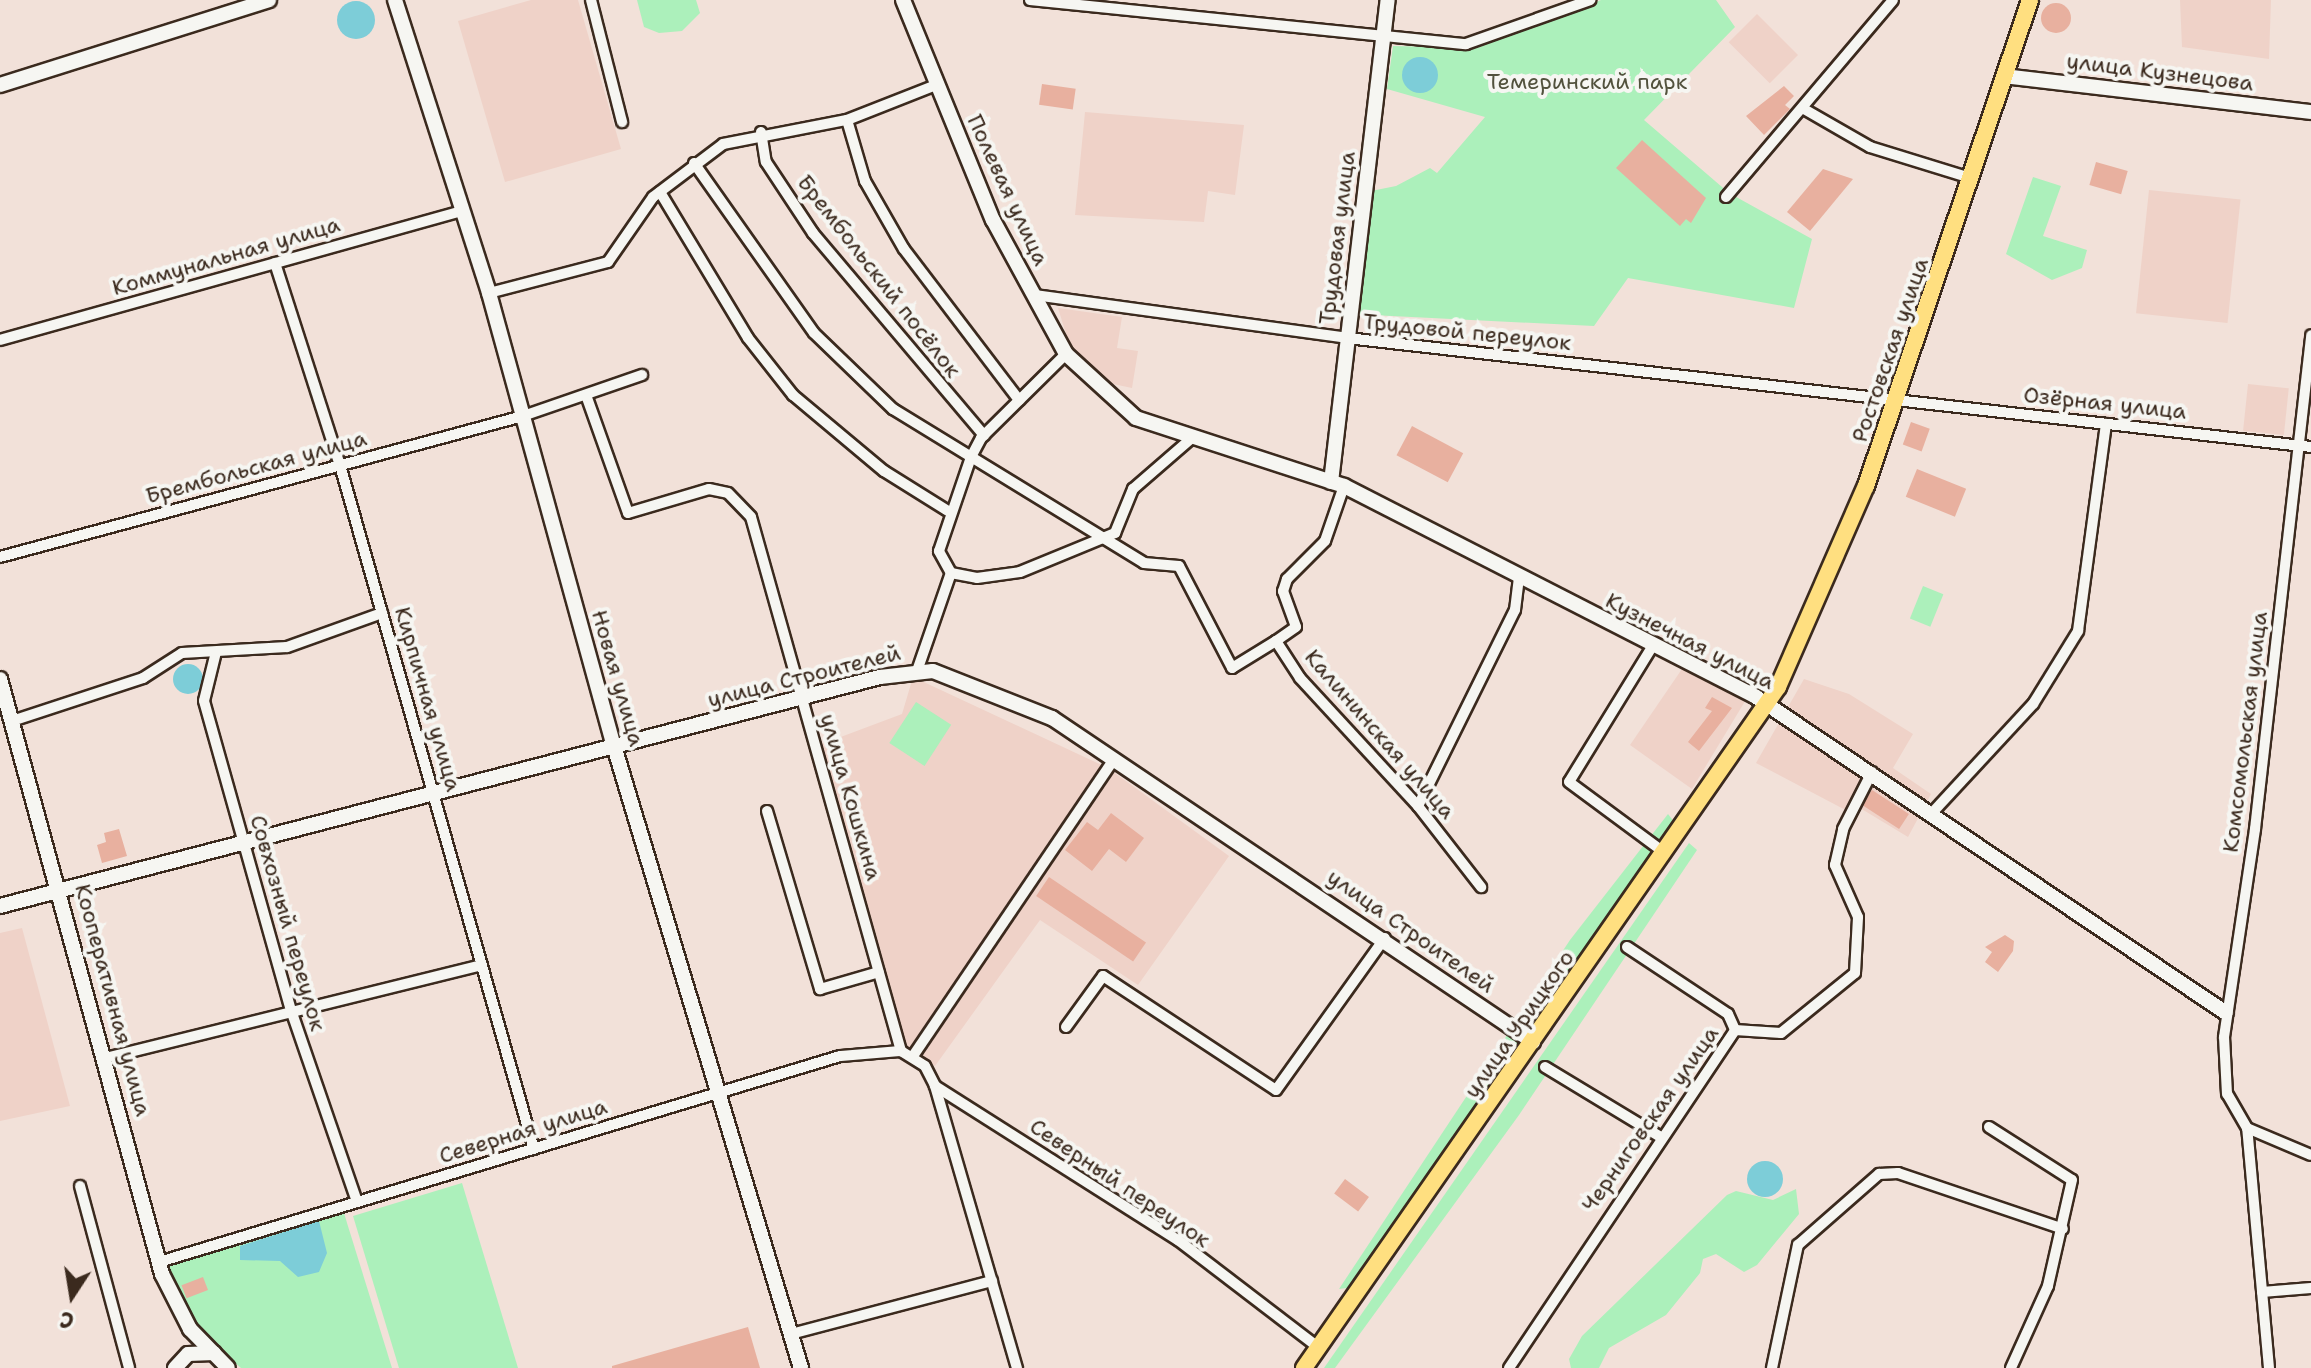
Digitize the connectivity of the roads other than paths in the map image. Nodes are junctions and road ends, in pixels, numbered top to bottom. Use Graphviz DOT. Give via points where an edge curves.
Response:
graph roads {
  1 [pos="269,0"];
  2 [pos="395,0"];
  3 [pos="591,0"];
  4 [pos="903,0"];
  5 [pos="1030,0"];
  6 [pos="1388,0"];
  7 [pos="1590,0"];
  8 [pos="1893,0"];
  9 [pos="2030,0"];
  10 [pos="1383,40"];
  11 [pos="2004,76"];
  12 [pos="0,85"];
  13 [pos="936,85"];
  14 [pos="1804,109"];
  15 [pos="2311,112"];
  16 [pos="847,120"];
  17 [pos="622,122"];
  18 [pos="761,132"];
  19 [pos="694,163"];
  20 [pos="1971,178"];
  21 [pos="660,192"];
  22 [pos="1726,197"];
  23 [pos="463,211"];
  24 [pos="275,263"];
  25 [pos="489,293"];
  26 [pos="1034,295"];
  27 [pos="2311,335"];
  28 [pos="1347,338"];
  29 [pos="0,340"];
  30 [pos="1066,354"];
  31 [pos="642,375"];
  32 [pos="1095,386"];
  33 [pos="586,395"];
  34 [pos="1019,400"];
  35 [pos="1895,400"];
  36 [pos="523,416"];
  37 [pos="2106,424"];
  38 [pos="984,435"];
  39 [pos="1193,437"];
  40 [pos="2305,446"];
  41 [pos="971,457"];
  42 [pos="340,465"];
  43 [pos="1338,484"];
  44 [pos="948,511"];
  45 [pos="1106,537"];
  46 [pos="0,557"];
  47 [pos="951,573"];
  48 [pos="1519,579"];
  49 [pos="382,613"];
  50 [pos="1276,641"];
  51 [pos="1652,647"];
  52 [pos="216,652"];
  53 [pos="917,671"];
  54 [pos="0,679"];
  55 [pos="802,697"];
  56 [pos="1768,704"];
  57 [pos="12,721"];
  58 [pos="614,746"];
  59 [pos="1114,759"];
  60 [pos="1872,772"];
  61 [pos="435,793"];
  62 [pos="1418,806"];
  63 [pos="767,811"];
  64 [pos="1932,813"];
  65 [pos="244,843"];
  66 [pos="1666,854"];
  67 [pos="1481,887"];
  68 [pos="62,891"];
  69 [pos="0,906"];
  70 [pos="1385,938"];
  71 [pos="1627,947"];
  72 [pos="482,965"];
  73 [pos="879,972"];
  74 [pos="291,1010"];
  75 [pos="2226,1013"];
  76 [pos="1066,1027"];
  77 [pos="1735,1030"];
  78 [pos="1533,1042"];
  79 [pos="901,1051"];
  80 [pos="913,1056"];
  81 [pos="106,1058"];
  82 [pos="1545,1067"];
  83 [pos="935,1086"];
  84 [pos="723,1092"];
  85 [pos="1989,1127"];
  86 [pos="2247,1128"];
  87 [pos="1659,1136"];
  88 [pos="534,1149"];
  89 [pos="2311,1155"];
  90 [pos="80,1186"];
  91 [pos="357,1202"];
  92 [pos="2063,1229"];
  93 [pos="159,1262"];
  94 [pos="992,1281"];
  95 [pos="2311,1288"];
  96 [pos="2262,1292"];
  97 [pos="190,1329"];
  98 [pos="791,1334"];
  99 [pos="1318,1347"];
  100 [pos="177,1366"];
  101 [pos="229,1366"];
  102 [pos="129,1368"];
  103 [pos="801,1368"];
  104 [pos="1017,1368"];
  105 [pos="1304,1368"];
  106 [pos="1509,1368"];
  107 [pos="1772,1368"];
  108 [pos="2011,1368"];
  109 [pos="2269,1368"];
  1 -- 12 [label="street"];
  2 -- 23 [label="street, Новая улица"];
  3 -- 17 [label="street"];
  4 -- 13 [label="street, Полевая улица"];
  5 -- 10 [label="street"];
  6 -- 10 [label="street, Трудовая улица"];
  7 -- 10 [label="street" via="1466,44"];
  8 -- 14 [label="street"];
  9 -- 11 [label="main road, Ростовская улица"];
  10 -- 28 [label="street, Трудовая улица"];
  11 -- 15 [label="street, улица Кузнецова"];
  11 -- 20 [label="main road, Ростовская улица"];
  13 -- 16 [label="street"];
  13 -- 26 [label="street, Полевая улица" via="993,220"];
  14 -- 20 [label="street" via="1870,147"];
  14 -- 22 [label="street"];
  16 -- 18 [label="street"];
  16 -- 34 [label="street, Брембольский посёлок" via="865,181 904,249"];
  18 -- 19 [label="street" via="723,144"];
  18 -- 38 [label="street, Брембольский посёлок" via="766,162 813,233"];
  19 -- 21 [label="street"];
  19 -- 41 [label="street" via="814,333 893,409"];
  20 -- 35 [label="main road, Ростовская улица"];
  21 -- 25 [label="street" via="608,262"];
  21 -- 44 [label="street" via="748,338 793,395 884,471"];
  23 -- 24 [label="street, Коммунальная улица"];
  23 -- 25 [label="street, Новая улица"];
  24 -- 29 [label="street, Коммунальная улица"];
  24 -- 42 [label="street, Кирпичная улица"];
  25 -- 36 [label="street, Новая улица"];
  26 -- 28 [label="street, Трудовой переулок"];
  26 -- 30 [label="street, Полевая улица"];
  27 -- 40 [label="street, Комсомольская улица"];
  28 -- 35 [label="street, Трудовой переулок"];
  28 -- 43 [label="street, Трудовая улица"];
  30 -- 32 [label="street, Полевая улица"];
  30 -- 34 [label="street"];
  31 -- 33 [label="street, Брембольская улица"];
  32 -- 39 [label="street, Кузнечная улица" via="1136,418"];
  33 -- 36 [label="street, Брембольская улица"];
  33 -- 55 [label="street, улица Кошкина" via="628,513 709,489 741,503"];
  34 -- 38 [label="street"];
  35 -- 37 [label="street, Озёрная улица"];
  35 -- 56 [label="main road, Ростовская улица" via="1850,528"];
  36 -- 42 [label="street, Брембольская улица"];
  36 -- 58 [label="street, Новая улица"];
  37 -- 40 [label="street, Озёрная улица"];
  37 -- 64 [label="street" via="2078,631 2033,704"];
  38 -- 41 [label="street"];
  39 -- 43 [label="street, Кузнечная улица"];
  39 -- 45 [label="street" via="1133,489 1115,533"];
  40 -- 75 [label="street, Комсомольская улица"];
  41 -- 44 [label="street"];
  41 -- 45 [label="street"];
  42 -- 46 [label="street, Брембольская улица"];
  42 -- 49 [label="street, Кирпичная улица"];
  43 -- 48 [label="street, Кузнечная улица"];
  43 -- 50 [label="street, Калининская улица" via="1325,541 1287,579 1283,591 1296,627"];
  44 -- 47 [label="street" via="939,551"];
  45 -- 47 [label="street" via="1020,572 977,578"];
  45 -- 50 [label="street" via="1144,563 1179,566 1232,668"];
  47 -- 53 [label="street"];
  48 -- 51 [label="street, Кузнечная улица"];
  48 -- 62 [label="street" via="1515,610"];
  49 -- 52 [label="street" via="287,647"];
  49 -- 61 [label="street, Кирпичная улица"];
  50 -- 62 [label="street, Калининская улица" via="1300,678"];
  51 -- 56 [label="street, Кузнечная улица"];
  51 -- 66 [label="street" via="1569,782"];
  52 -- 57 [label="street" via="182,653 143,678"];
  52 -- 65 [label="street, Совхозный переулок" via="204,701"];
  53 -- 55 [label="street, улица Строителей"];
  53 -- 59 [label="street, улица Строителей" via="937,672 1052,718"];
  54 -- 57 [label="street, Кооперативная улица"];
  55 -- 58 [label="street, улица Строителей"];
  55 -- 73 [label="street, улица Кошкина"];
  56 -- 60 [label="street, Кузнечная улица"];
  56 -- 66 [label="main road, улица Урицкого"];
  57 -- 68 [label="street, Кооперативная улица"];
  58 -- 61 [label="street, улица Строителей"];
  58 -- 84 [label="street, Новая улица"];
  59 -- 70 [label="street, улица Строителей"];
  59 -- 80 [label="street"];
  60 -- 64 [label="street, Кузнечная улица"];
  60 -- 77 [label="street, Черниговская улица" via="1843,829 1835,865 1858,917 1855,973 1781,1033"];
  61 -- 65 [label="street, улица Строителей"];
  61 -- 72 [label="street, Кирпичная улица"];
  62 -- 67 [label="street, Калининская улица"];
  63 -- 73 [label="street" via="820,989"];
  64 -- 75 [label="street, Кузнечная улица"];
  65 -- 68 [label="street, улица Строителей"];
  65 -- 74 [label="street, Совхозный переулок"];
  66 -- 78 [label="main road, улица Урицкого"];
  68 -- 69 [label="street, улица Строителей"];
  68 -- 81 [label="street, Кооперативная улица"];
  70 -- 76 [label="street" via="1276,1090 1103,976"];
  70 -- 78 [label="street, улица Строителей"];
  71 -- 77 [label="street" via="1728,1014"];
  72 -- 74 [label="street"];
  72 -- 88 [label="street, Кирпичная улица"];
  73 -- 79 [label="street, улица Кошкина"];
  74 -- 81 [label="street"];
  74 -- 91 [label="street, Совхозный переулок"];
  75 -- 86 [label="street, Комсомольская улица" via="2227,1094"];
  77 -- 87 [label="street, Черниговская улица"];
  78 -- 99 [label="main road, улица Урицкого"];
  79 -- 80 [label="street"];
  79 -- 84 [label="street, Северная улица" via="840,1056"];
  80 -- 83 [label="street"];
  81 -- 93 [label="street, Кооперативная улица"];
  82 -- 87 [label="street"];
  83 -- 94 [label="street"];
  83 -- 99 [label="street, Северный переулок" via="1178,1240"];
  84 -- 88 [label="street, Северная улица"];
  84 -- 98 [label="street, Новая улица"];
  85 -- 92 [label="street" via="2072,1180"];
  86 -- 89 [label="street"];
  86 -- 96 [label="street"];
  87 -- 106 [label="street, Черниговская улица"];
  88 -- 91 [label="street, Северная улица"];
  90 -- 102 [label="street"];
  91 -- 93 [label="street, Северная улица"];
  92 -- 107 [label="street" via="1898,1173 1879,1174 1798,1245"];
  92 -- 108 [label="street" via="2048,1286"];
  93 -- 97 [label="street, Кооперативная улица"];
  94 -- 98 [label="street"];
  94 -- 104 [label="street"];
  95 -- 96 [label="street"];
  96 -- 109 [label="street"];
  97 -- 100 [label="street"];
  97 -- 101 [label="street"];
  98 -- 103 [label="street, Новая улица"];
  99 -- 105 [label="main road, улица Урицкого"];
  100 -- 101 [label="street" via="202,1350"];
}
